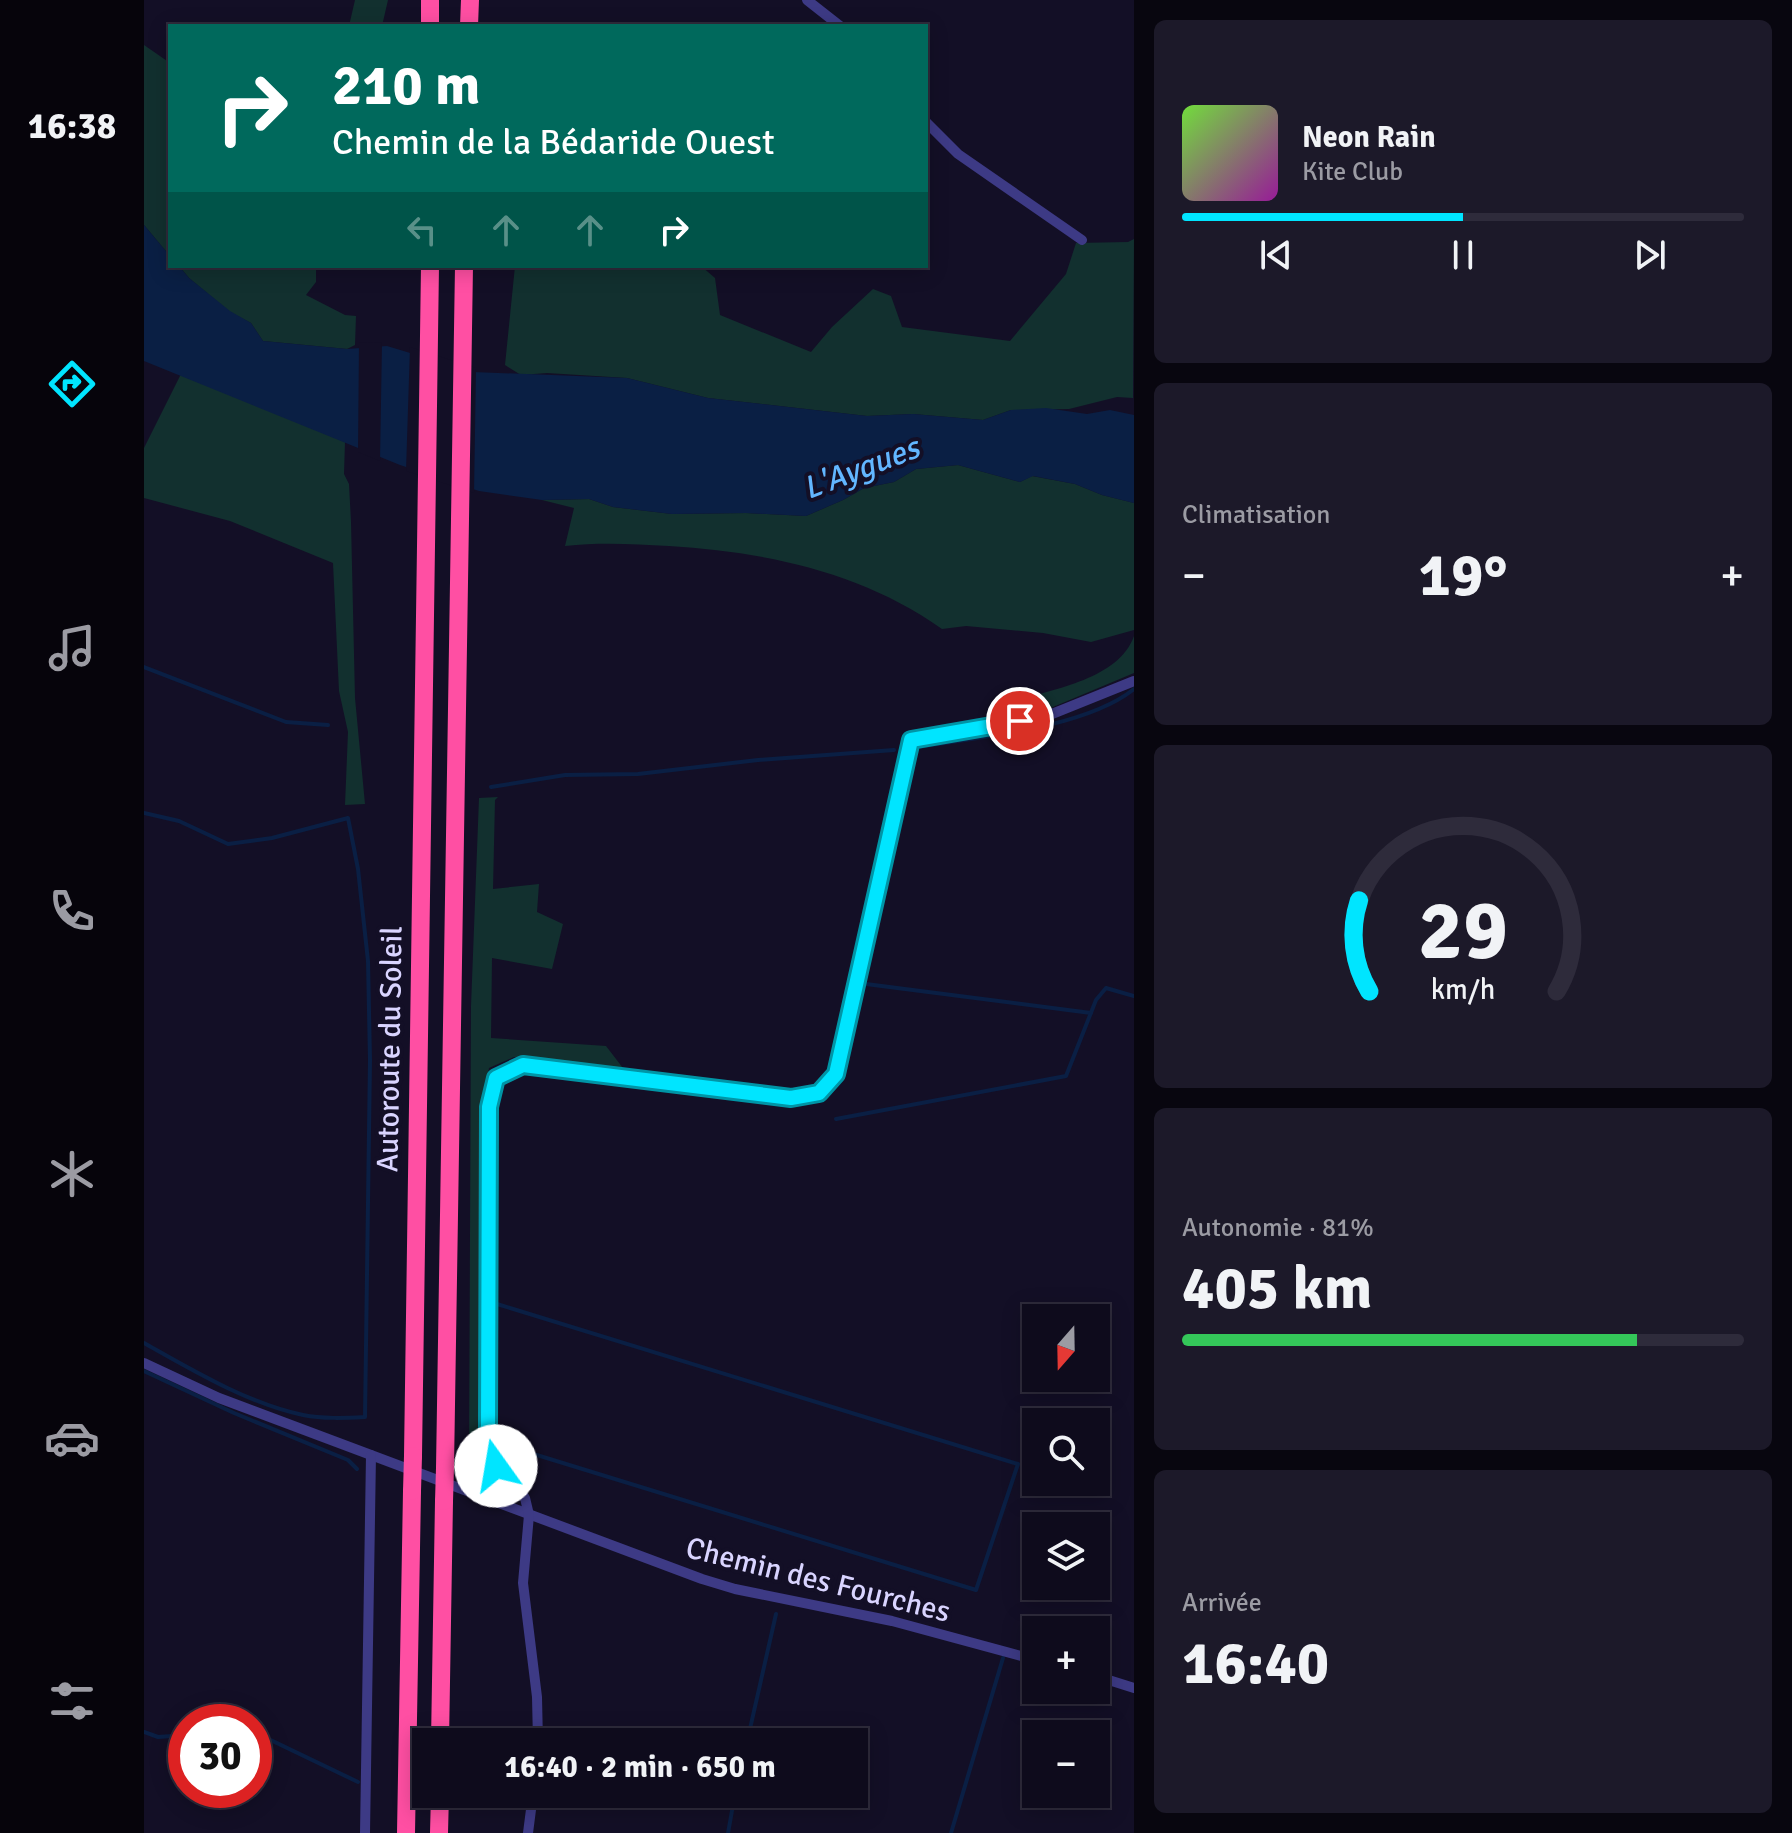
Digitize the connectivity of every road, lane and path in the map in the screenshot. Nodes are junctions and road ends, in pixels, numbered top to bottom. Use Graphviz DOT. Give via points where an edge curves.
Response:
graph roads {
  1 [pos="430,0"];
  2 [pos="470,0"];
  3 [pos="807,0"];
  4 [pos="430,24"];
  5 [pos="469,24"];
  6 [pos="837,24"];
  7 [pos="928,124"];
  8 [pos="1082,240"];
  9 [pos="430,268"];
  10 [pos="464,268"];
  11 [pos="1134,681"];
  12 [pos="144,1363"];
  13 [pos="498,1454"];
  14 [pos="371,1455"];
  15 [pos="473,1494"];
  16 [pos="529,1515"];
  17 [pos="1022,1656"];
  18 [pos="1110,1680"];
  19 [pos="1134,1688"];
  20 [pos="440,1728"];
  21 [pos="538,1728"];
  22 [pos="440,1808"];
  23 [pos="531,1808"];
  24 [pos="365,1833"];
  25 [pos="406,1833"];
  26 [pos="439,1833"];
  27 [pos="528,1833"];
  1 -- 4 [label="highway"];
  2 -- 5 [label="highway"];
  3 -- 6 [label="street"];
  7 -- 8 [label="street" via="958,154"];
  9 -- 25 [label="highway, Autoroute du Soleil, bridge"];
  10 -- 20 [label="highway, Autoroute du Soleil, bridge"];
  11 -- 13 [label="street" via="1047,716 911,740 836,1074 819,1093 791,1098 523,1065 496,1078 489,1107 487,1370 488,1430"];
  12 -- 14 [label="street, Chemin des Fourches" via="219,1398"];
  13 -- 15 [label="street" via="488,1481"];
  13 -- 16 [label="street" via="525,1498"];
  14 -- 15 [label="street, Chemin des Fourches"];
  14 -- 24 [label="street"];
  15 -- 16 [label="street, Chemin des Fourches"];
  16 -- 17 [label="street, Chemin des Fourches" via="735,1589 892,1621"];
  16 -- 21 [label="street" via="523,1583"];
  18 -- 19 [label="street"];
  22 -- 26 [label="highway"];
  23 -- 27 [label="street"];
}
